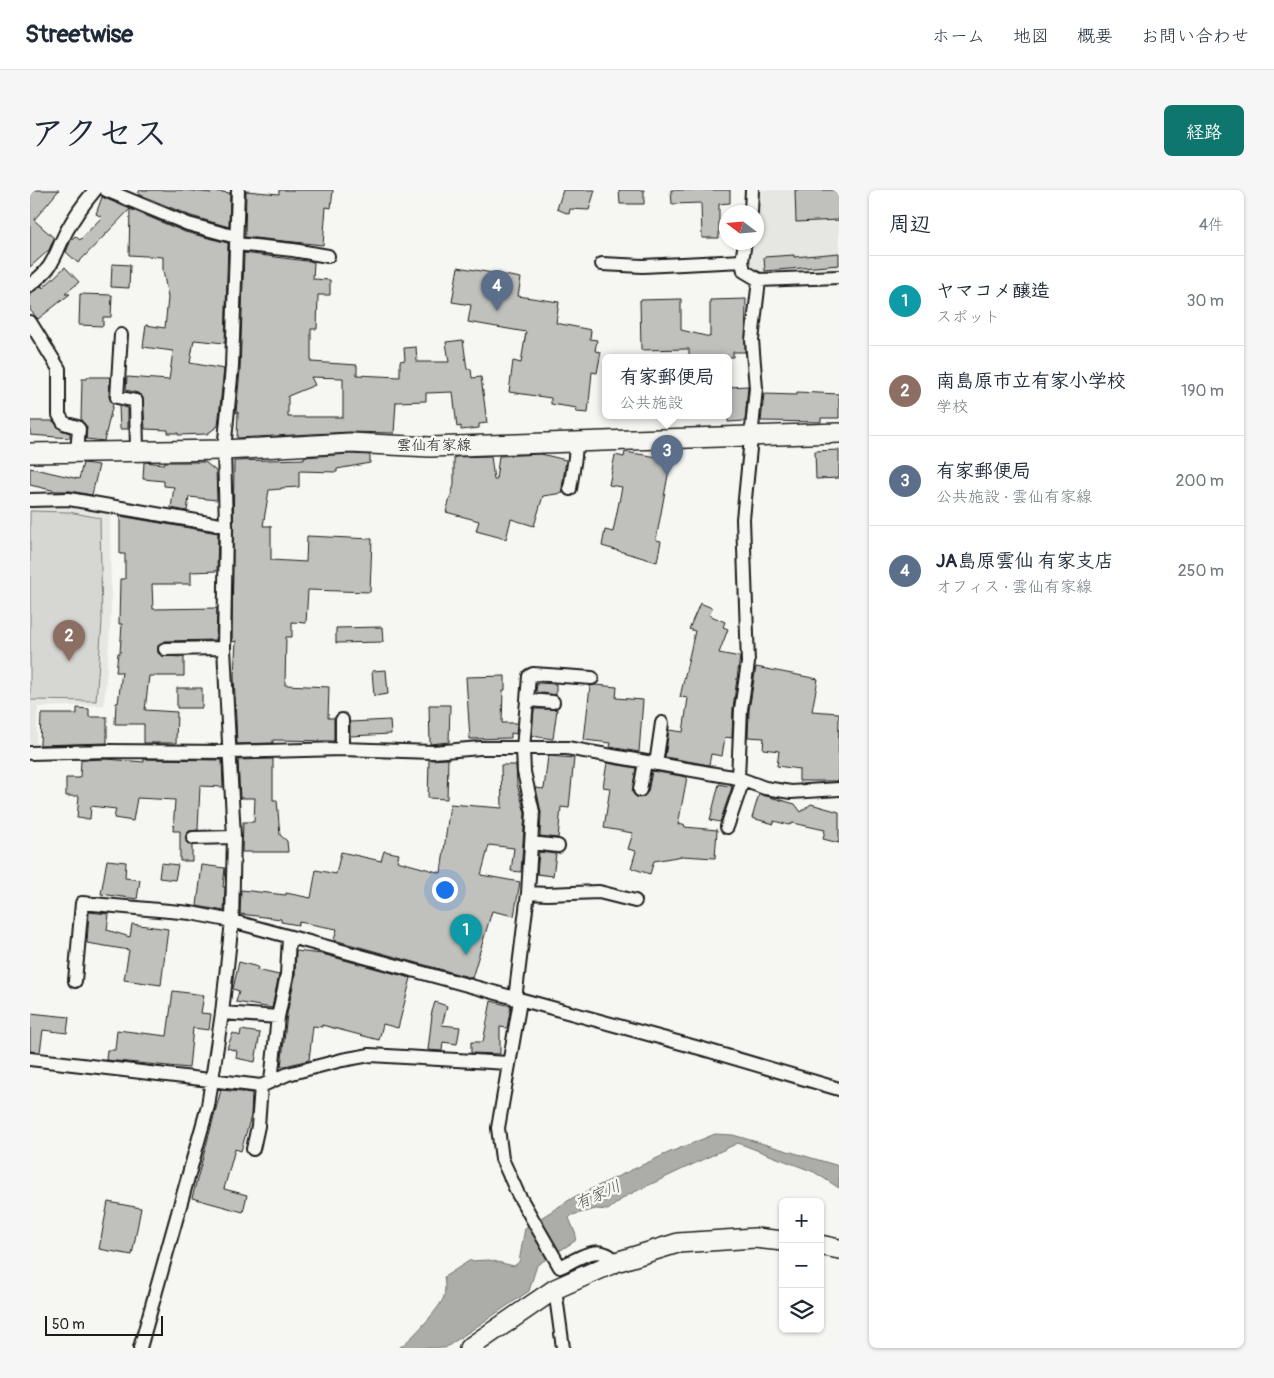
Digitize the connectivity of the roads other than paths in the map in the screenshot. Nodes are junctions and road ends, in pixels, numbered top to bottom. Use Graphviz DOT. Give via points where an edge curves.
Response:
graph roads {
  1 [pos="95,190"];
  2 [pos="106,190"];
  3 [pos="238,190"];
  4 [pos="752,190"];
  5 [pos="751,205"];
  6 [pos="236,241"];
  7 [pos="744,250"];
  8 [pos="328,256"];
  9 [pos="742,261"];
  10 [pos="602,264"];
  11 [pos="839,277"];
  12 [pos="759,280"];
  13 [pos="30,285"];
  14 [pos="30,322"];
  15 [pos="121,335"];
  16 [pos="839,433"];
  17 [pos="751,437"];
  18 [pos="576,442"];
  19 [pos="224,450"];
  20 [pos="137,451"];
  21 [pos="77,452"];
  22 [pos="30,453"];
  23 [pos="570,489"];
  24 [pos="30,500"];
  25 [pos="226,526"];
  26 [pos="224,648"];
  27 [pos="165,649"];
  28 [pos="592,678"];
  29 [pos="528,700"];
  30 [pos="553,702"];
  31 [pos="342,720"];
  32 [pos="662,724"];
  33 [pos="342,749"];
  34 [pos="523,749"];
  35 [pos="229,752"];
  36 [pos="30,753"];
  37 [pos="651,763"];
  38 [pos="741,779"];
  39 [pos="839,789"];
  40 [pos="640,790"];
  41 [pos="727,826"];
  42 [pos="234,837"];
  43 [pos="192,838"];
  44 [pos="531,843"];
  45 [pos="558,846"];
  46 [pos="528,893"];
  47 [pos="635,900"];
  48 [pos="232,921"];
  49 [pos="289,937"];
  50 [pos="75,981"];
  51 [pos="517,1000"];
  52 [pos="222,1013"];
  53 [pos="278,1017"];
  54 [pos="30,1059"];
  55 [pos="508,1063"];
  56 [pos="213,1081"];
  57 [pos="266,1084"];
  58 [pos="839,1089"];
  59 [pos="254,1149"];
  60 [pos="779,1240"];
  61 [pos="824,1246"];
  62 [pos="839,1249"];
  63 [pos="616,1262"];
  64 [pos="555,1289"];
  65 [pos="140,1348"];
  66 [pos="469,1348"];
  67 [pos="563,1348"];
  1 -- 13 [label="street" via="66,231 51,266"];
  2 -- 6 [label="street"];
  3 -- 6 [label="street"];
  4 -- 5 [label="street"];
  6 -- 8 [label="street"];
  6 -- 19 [label="street" via="232,367"];
  7 -- 9 [label="street"];
  9 -- 10 [label="street" via="643,266"];
  9 -- 12 [label="street" via="744,271"];
  11 -- 12 [label="street"];
  12 -- 17 [label="street" via="752,340 756,388"];
  14 -- 21 [label="street" via="60,369 59,415 64,423 79,429"];
  15 -- 20 [label="street" via="117,396 136,402"];
  16 -- 17 [label="main road, 雲仙有家線"];
  17 -- 18 [label="main road, 雲仙有家線"];
  17 -- 38 [label="street" via="743,519 748,663 741,709"];
  18 -- 19 [label="main road, 雲仙有家線" via="430,447 350,443"];
  18 -- 23 [label="street"];
  19 -- 20 [label="main road, 雲仙有家線"];
  19 -- 25 [label="street"];
  20 -- 21 [label="main road, 雲仙有家線"];
  21 -- 22 [label="main road, 雲仙有家線"];
  24 -- 25 [label="street" via="69,499"];
  25 -- 26 [label="street"];
  26 -- 27 [label="street"];
  26 -- 35 [label="street"];
  28 -- 29 [label="street" via="532,674 529,676"];
  29 -- 30 [label="street"];
  29 -- 34 [label="street"];
  31 -- 33 [label="street"];
  32 -- 37 [label="street"];
  33 -- 34 [label="street" via="433,752"];
  33 -- 35 [label="street"];
  34 -- 37 [label="street" via="567,748"];
  34 -- 44 [label="street" via="532,812"];
  35 -- 36 [label="street"];
  35 -- 42 [label="street"];
  37 -- 38 [label="street"];
  37 -- 40 [label="street"];
  38 -- 39 [label="street" via="765,788 791,792"];
  38 -- 41 [label="street"];
  42 -- 43 [label="street"];
  42 -- 48 [label="street"];
  44 -- 45 [label="street"];
  44 -- 46 [label="street"];
  46 -- 47 [label="street" via="599,892"];
  46 -- 51 [label="street"];
  48 -- 49 [label="street"];
  48 -- 50 [label="street" via="191,913 82,903"];
  48 -- 52 [label="street"];
  49 -- 51 [label="street"];
  49 -- 53 [label="street" via="287,975"];
  51 -- 55 [label="street"];
  51 -- 58 [label="street"];
  52 -- 53 [label="street"];
  52 -- 56 [label="street"];
  53 -- 57 [label="street"];
  54 -- 56 [label="street"];
  55 -- 57 [label="street" via="370,1055 306,1070"];
  55 -- 63 [label="street" via="498,1128 502,1159 518,1194 560,1267 599,1252"];
  56 -- 57 [label="street"];
  56 -- 65 [label="street"];
  57 -- 59 [label="street"];
  60 -- 63 [label="main road" via="754,1238 678,1243"];
  61 -- 62 [label="main road"];
  63 -- 64 [label="main road"];
  64 -- 66 [label="main road"];
  64 -- 67 [label="street"];
}
